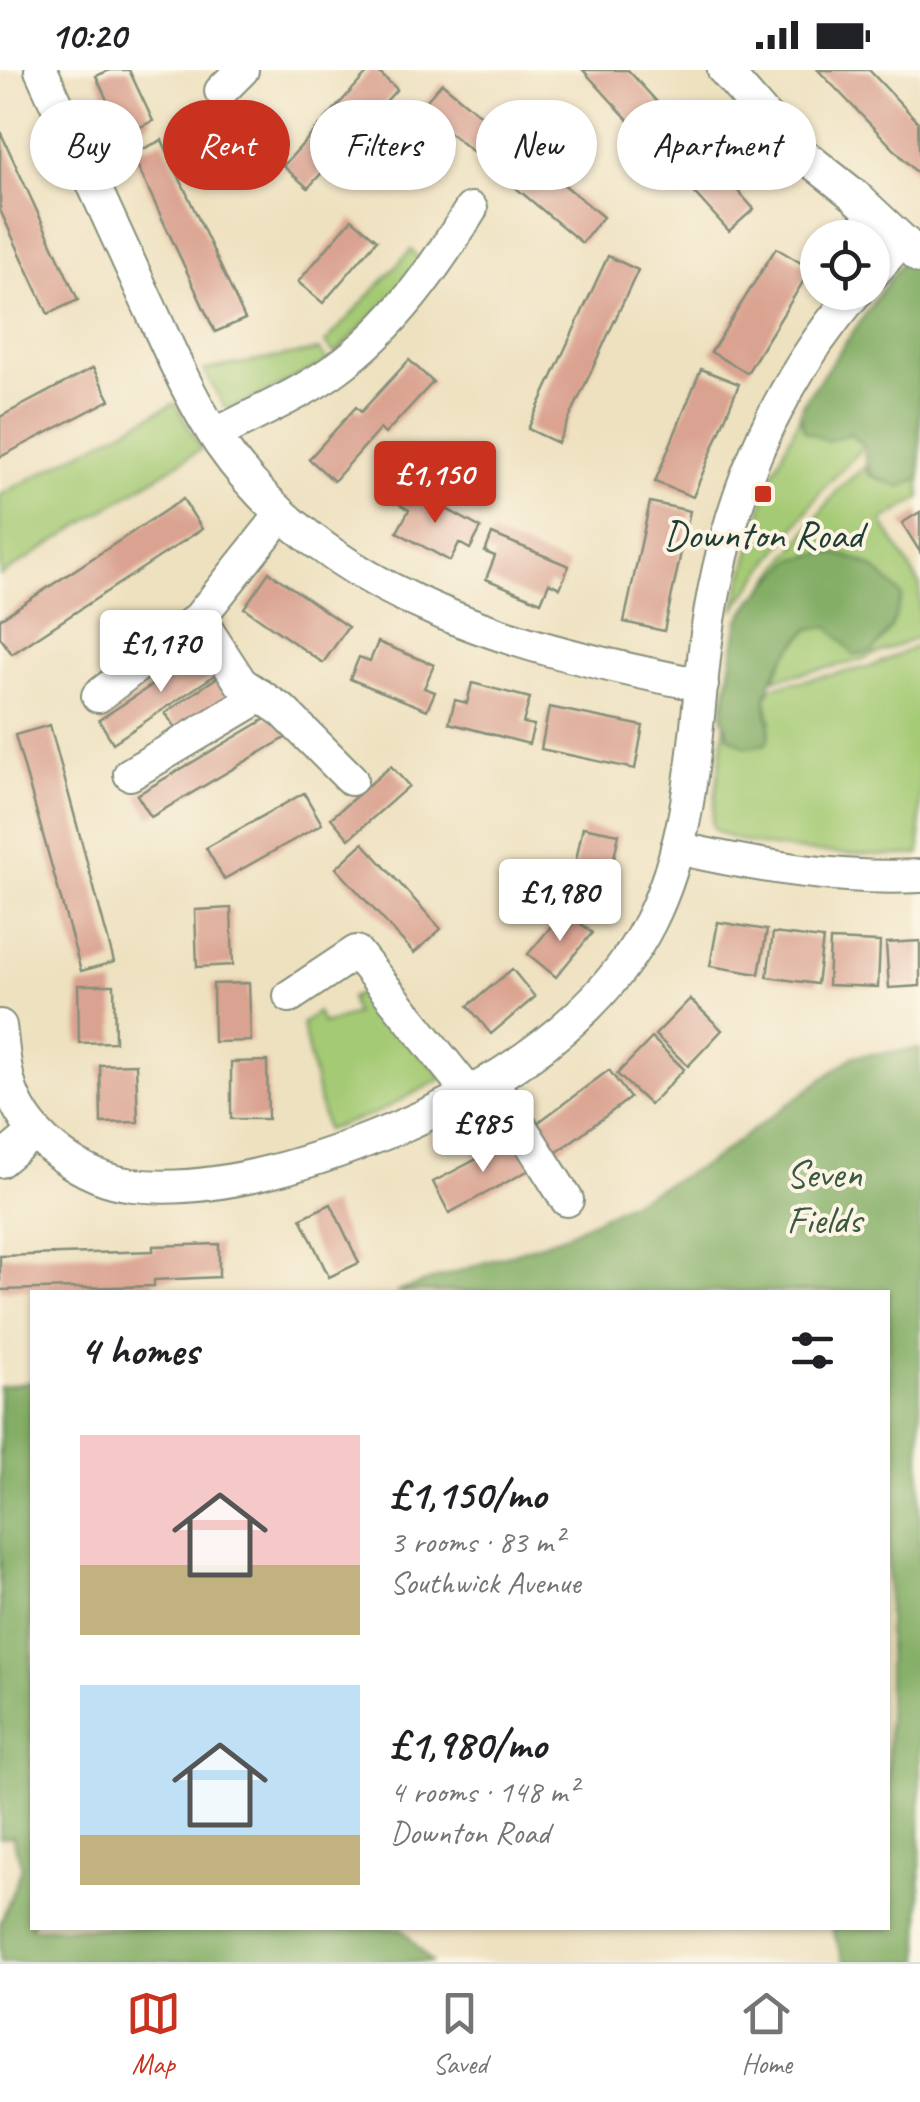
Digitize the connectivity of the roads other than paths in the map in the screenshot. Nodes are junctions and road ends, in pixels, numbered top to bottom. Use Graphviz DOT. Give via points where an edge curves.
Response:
graph roads {
  1 [pos="41,70"];
  2 [pos="724,70"];
  3 [pos="470,209"];
  4 [pos="911,249"];
  5 [pos="842,310"];
  6 [pos="215,436"];
  7 [pos="282,514"];
  8 [pos="198,618"];
  9 [pos="702,685"];
  10 [pos="98,696"];
  11 [pos="261,696"];
  12 [pos="130,774"];
  13 [pos="351,779"];
  14 [pos="677,848"];
  15 [pos="920,876"];
  16 [pos="290,996"];
  17 [pos="0,1026"];
  18 [pos="480,1086"];
  19 [pos="35,1132"];
  20 [pos="0,1161"];
  21 [pos="567,1200"];
  1 -- 6 [label="street"];
  2 -- 4 [label="street" via="788,143"];
  3 -- 6 [label="street" via="433,271 365,346 335,370"];
  5 -- 9 [label="street" via="797,370 750,463 720,564"];
  6 -- 7 [label="street"];
  7 -- 8 [label="street"];
  7 -- 9 [label="street" via="362,572 444,616 576,658"];
  8 -- 10 [label="street"];
  8 -- 11 [label="street" via="241,683"];
  9 -- 14 [label="street"];
  11 -- 12 [label="street"];
  11 -- 13 [label="street"];
  14 -- 15 [label="street" via="801,870"];
  14 -- 18 [label="street" via="649,924 626,961 545,1043"];
  16 -- 18 [label="street" via="356,952"];
  17 -- 19 [label="street" via="12,1092"];
  18 -- 19 [label="street" via="325,1155 198,1184 123,1184 84,1169"];
  18 -- 21 [label="street"];
  19 -- 20 [label="street"];
}
